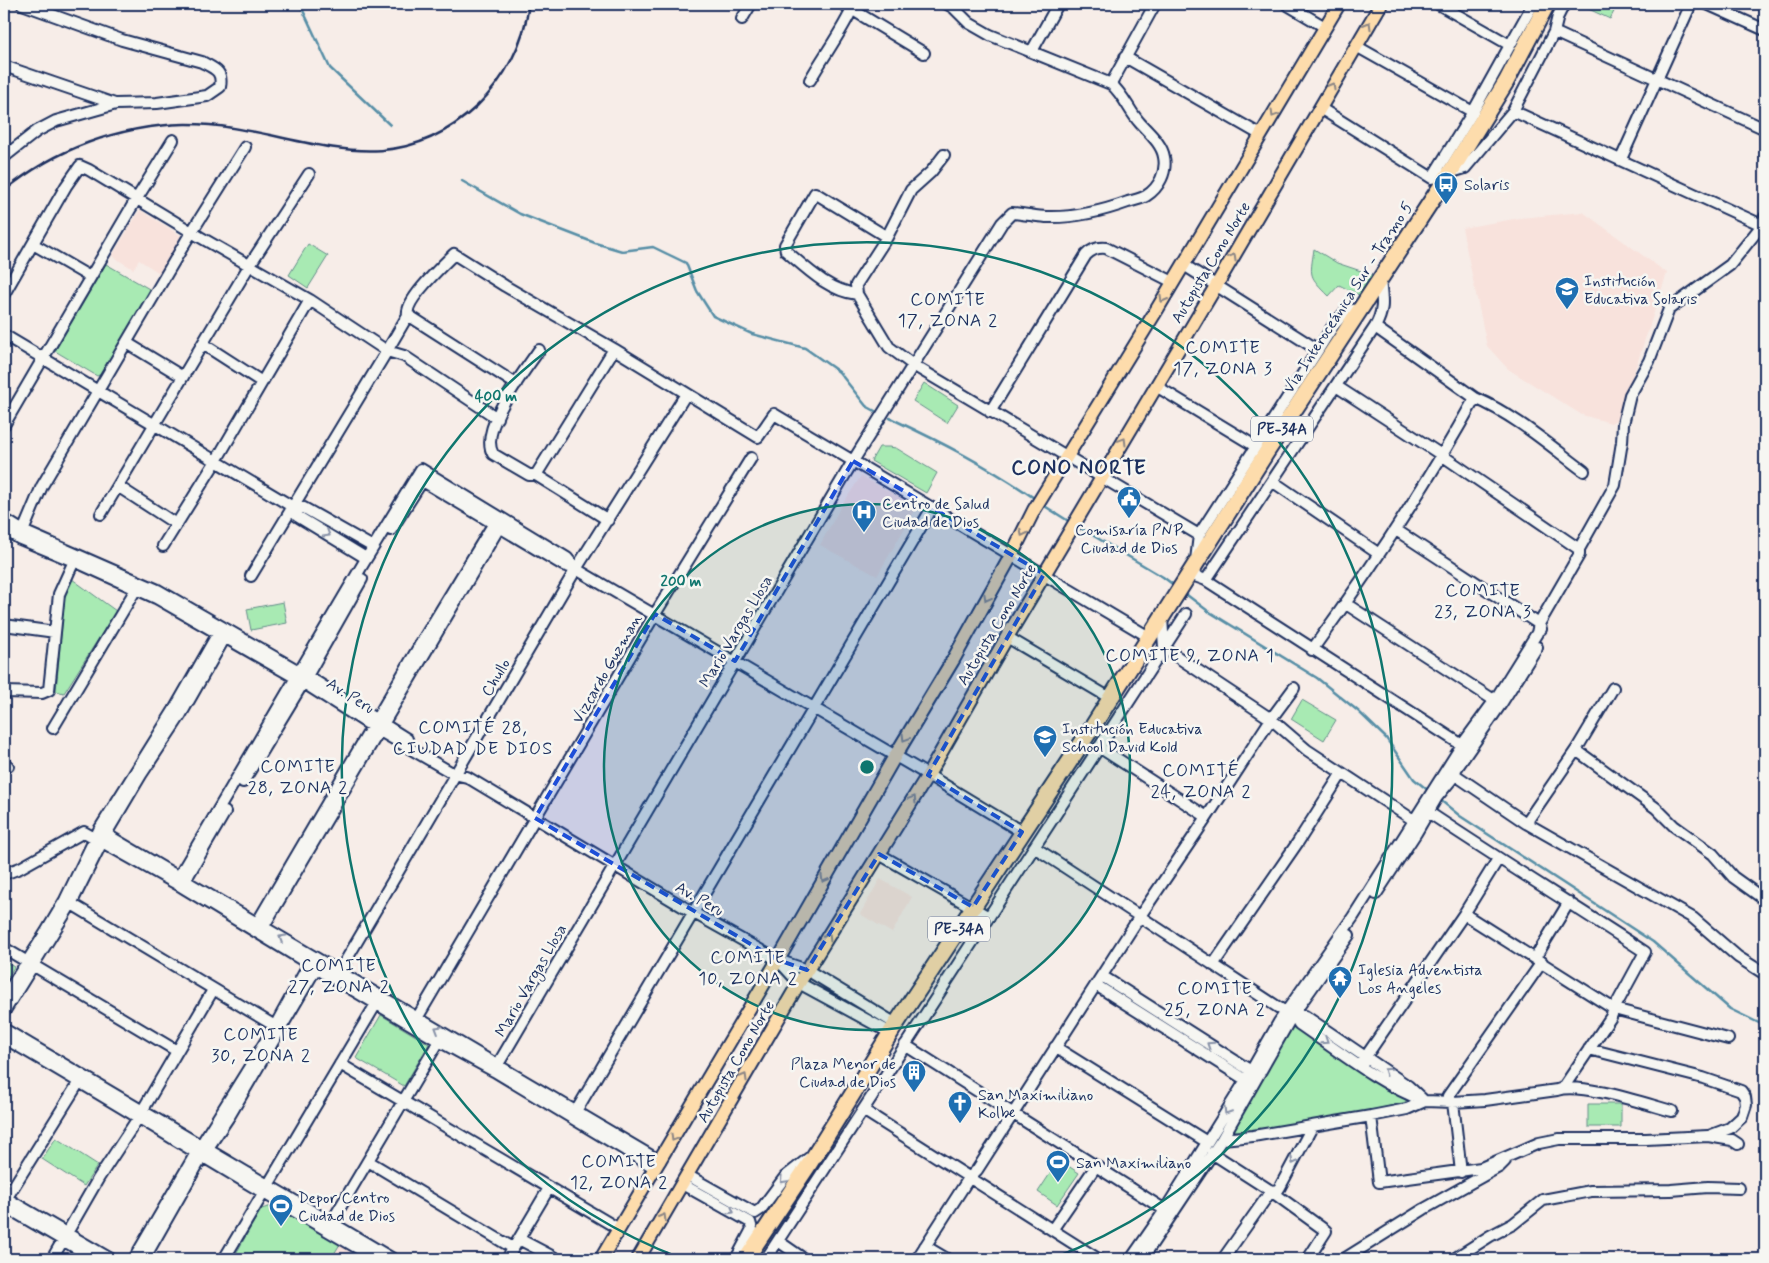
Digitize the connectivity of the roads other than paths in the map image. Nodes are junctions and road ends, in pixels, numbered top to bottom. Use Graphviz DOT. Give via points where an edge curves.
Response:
graph roads {
  1 [pos="22,4"];
  2 [pos="751,4"];
  3 [pos="843,4"];
  4 [pos="1058,4"];
  5 [pos="1155,4"];
  6 [pos="1286,4"];
  7 [pos="1339,4"];
  8 [pos="1381,4"];
  9 [pos="1438,4"];
  10 [pos="1533,4"];
  11 [pos="1547,4"];
  12 [pos="1564,4"];
  13 [pos="1691,4"];
  14 [pos="1707,4"];
  15 [pos="953,5"];
  16 [pos="853,6"];
  17 [pos="742,19"];
  18 [pos="1325,27"];
  19 [pos="1765,30"];
  20 [pos="1554,32"];
  21 [pos="1510,45"];
  22 [pos="1356,46"];
  23 [pos="1032,51"];
  24 [pos="924,53"];
  25 [pos="1125,57"];
  26 [pos="4,66"];
  27 [pos="810,80"];
  28 [pos="1656,80"];
  29 [pos="1111,84"];
  30 [pos="116,104"];
  31 [pos="1320,108"];
  32 [pos="1513,111"];
  33 [pos="1473,112"];
  34 [pos="1765,129"];
  35 [pos="1261,135"];
  36 [pos="173,140"];
  37 [pos="245,148"];
  38 [pos="944,155"];
  39 [pos="4,157"];
  40 [pos="1621,160"];
  41 [pos="1451,171"];
  42 [pos="309,174"];
  43 [pos="1432,178"];
  44 [pos="137,198"];
  45 [pos="1764,221"];
  46 [pos="192,232"];
  47 [pos="887,237"];
  48 [pos="33,244"];
  49 [pos="1184,265"];
  50 [pos="249,266"];
  51 [pos="90,277"];
  52 [pos="1380,280"];
  53 [pos="1173,282"];
  54 [pos="1216,286"];
  55 [pos="4,294"];
  56 [pos="857,294"];
  57 [pos="310,300"];
  58 [pos="1359,309"];
  59 [pos="408,315"];
  60 [pos="1375,327"];
  61 [pos="4,336"];
  62 [pos="127,343"];
  63 [pos="203,344"];
  64 [pos="614,348"];
  65 [pos="539,350"];
  66 [pos="1318,350"];
  67 [pos="387,351"];
  68 [pos="44,359"];
  69 [pos="913,365"];
  70 [pos="183,377"];
  71 [pos="262,382"];
  72 [pos="516,384"];
  73 [pos="1156,386"];
  74 [pos="1336,386"];
  75 [pos="98,392"];
  76 [pos="686,394"];
  77 [pos="1475,398"];
  78 [pos="990,412"];
  79 [pos="496,418"];
  80 [pos="4,425"];
  81 [pos="155,425"];
  82 [pos="1255,446"];
  83 [pos="1443,456"];
  84 [pos="1067,457"];
  85 [pos="751,458"];
  86 [pos="853,461"];
  87 [pos="216,462"];
  88 [pos="1584,470"];
  89 [pos="536,475"];
  90 [pos="1102,476"];
  91 [pos="422,477"];
  92 [pos="1272,482"];
  93 [pos="119,486"];
  94 [pos="293,507"];
  95 [pos="932,508"];
  96 [pos="101,514"];
  97 [pos="4,519"];
  98 [pos="608,520"];
  99 [pos="499,523"];
  100 [pos="176,524"];
  101 [pos="4,529"];
  102 [pos="1396,530"];
  103 [pos="1199,534"];
  104 [pos="21,535"];
  105 [pos="163,546"];
  106 [pos="373,546"];
  107 [pos="1579,549"];
  108 [pos="1380,554"];
  109 [pos="1011,556"];
  110 [pos="366,558"];
  111 [pos="74,561"];
  112 [pos="576,569"];
  113 [pos="1190,572"];
  114 [pos="1044,574"];
  115 [pos="251,576"];
  116 [pos="1206,580"];
  117 [pos="136,589"];
  118 [pos="1346,604"];
  119 [pos="655,614"];
  120 [pos="1186,614"];
  121 [pos="1162,616"];
  122 [pos="1539,624"];
  123 [pos="4,625"];
  124 [pos="54,632"];
  125 [pos="223,632"];
  126 [pos="1007,637"];
  127 [pos="1149,637"];
  128 [pos="1164,648"];
  129 [pos="1312,650"];
  130 [pos="735,661"];
  131 [pos="301,677"];
  132 [pos="1294,688"];
  133 [pos="1613,688"];
  134 [pos="4,692"];
  135 [pos="1110,698"];
  136 [pos="1498,702"];
  137 [pos="814,708"];
  138 [pos="1271,719"];
  139 [pos="378,725"];
  140 [pos="53,728"];
  141 [pos="1462,745"];
  142 [pos="1099,747"];
  143 [pos="1576,750"];
  144 [pos="895,756"];
  145 [pos="456,772"];
  146 [pos="1451,772"];
  147 [pos="1342,773"];
  148 [pos="928,775"];
  149 [pos="1428,812"];
  150 [pos="1207,817"];
  151 [pos="535,818"];
  152 [pos="1415,821"];
  153 [pos="1526,823"];
  154 [pos="1022,832"];
  155 [pos="101,836"];
  156 [pos="1034,847"];
  157 [pos="879,854"];
  158 [pos="1498,859"];
  159 [pos="615,865"];
  160 [pos="4,874"];
  161 [pos="180,882"];
  162 [pos="1765,900"];
  163 [pos="68,902"];
  164 [pos="1569,902"];
  165 [pos="973,907"];
  166 [pos="692,912"];
  167 [pos="1464,914"];
  168 [pos="1140,916"];
  169 [pos="989,917"];
  170 [pos="258,928"];
  171 [pos="4,948"];
  172 [pos="778,960"];
  173 [pos="1538,960"];
  174 [pos="29,964"];
  175 [pos="315,964"];
  176 [pos="1213,965"];
  177 [pos="807,970"];
  178 [pos="1765,974"];
  179 [pos="337,975"];
  180 [pos="1099,980"];
  181 [pos="799,983"];
  182 [pos="214,990"];
  183 [pos="4,998"];
  184 [pos="376,1004"];
  185 [pos="1614,1008"];
  186 [pos="4,1012"];
  187 [pos="1288,1014"];
  188 [pos="416,1021"];
  189 [pos="274,1026"];
  190 [pos="4,1029"];
  191 [pos="894,1029"];
  192 [pos="4,1038"];
  193 [pos="1728,1039"];
  194 [pos="439,1041"];
  195 [pos="905,1045"];
  196 [pos="1055,1046"];
  197 [pos="1589,1049"];
  198 [pos="177,1051"];
  199 [pos="1363,1061"];
  200 [pos="340,1064"];
  201 [pos="496,1068"];
  202 [pos="1249,1076"];
  203 [pos="79,1082"];
  204 [pos="1563,1088"];
  205 [pos="403,1101"];
  206 [pos="1425,1101"];
  207 [pos="1453,1102"];
  208 [pos="863,1110"];
  209 [pos="1672,1111"];
  210 [pos="1013,1113"];
  211 [pos="141,1114"];
  212 [pos="574,1115"];
  213 [pos="1371,1116"];
  214 [pos="1312,1126"];
  215 [pos="1708,1136"];
  216 [pos="1222,1139"];
  217 [pos="1207,1142"];
  218 [pos="1738,1144"];
  219 [pos="202,1151"];
  220 [pos="817,1152"];
  221 [pos="1212,1154"];
  222 [pos="1509,1156"];
  223 [pos="368,1161"];
  224 [pos="658,1165"];
  225 [pos="1096,1166"];
  226 [pos="1461,1172"];
  227 [pos="969,1178"];
  228 [pos="684,1179"];
  229 [pos="548,1188"];
  230 [pos="1739,1188"];
  231 [pos="265,1190"];
  232 [pos="1272,1191"];
  233 [pos="5,1202"];
  234 [pos="1166,1210"];
  235 [pos="328,1227"];
  236 [pos="619,1229"];
  237 [pos="1052,1230"];
  238 [pos="65,1238"];
  239 [pos="778,1242"];
  240 [pos="516,1244"];
  241 [pos="925,1246"];
  242 [pos="52,1259"];
  243 [pos="95,1259"];
  244 [pos="111,1259"];
  245 [pos="134,1259"];
  246 [pos="144,1259"];
  247 [pos="224,1259"];
  248 [pos="377,1259"];
  249 [pos="393,1259"];
  250 [pos="507,1259"];
  251 [pos="558,1259"];
  252 [pos="601,1259"];
  253 [pos="638,1259"];
  254 [pos="736,1259"];
  255 [pos="746,1259"];
  256 [pos="766,1259"];
  257 [pos="804,1259"];
  258 [pos="917,1259"];
  259 [pos="947,1259"];
  260 [pos="1098,1259"];
  261 [pos="1131,1259"];
  262 [pos="1142,1259"];
  263 [pos="1223,1259"];
  264 [pos="1308,1259"];
  265 [pos="1344,1259"];
  266 [pos="1454,1259"];
  1 -- 30 [label="street" via="122,40 202,62 214,68 222,80 220,87 208,96 157,103"];
  2 -- 17 [label="street"];
  3 -- 16 [label="street"];
  4 -- 23 [label="street"];
  5 -- 25 [label="street"];
  6 -- 18 [label="street"];
  7 -- 18 [label="main road, Autopista Cono Norte"];
  22 -- 8 [label="main road, Autopista Cono Norte, one-way"];
  9 -- 21 [label="street"];
  10 -- 21 [label="street"];
  11 -- 41 [label="highway, Vía Interoceánica Sur - Tramo 5 / PE-34A" via="1506,82"];
  12 -- 20 [label="street"];
  13 -- 28 [label="street"];
  14 -- 19 [label="street"];
  15 -- 23 [label="street" via="968,23"];
  16 -- 24 [label="street"];
  16 -- 27 [label="street" via="842,30"];
  18 -- 35 [label="main road, Autopista Cono Norte, one-way"];
  20 -- 28 [label="street"];
  20 -- 32 [label="street"];
  21 -- 33 [label="street"];
  31 -- 22 [label="main road, Autopista Cono Norte, one-way"];
  22 -- 33 [label="street"];
  23 -- 29 [label="street"];
  25 -- 29 [label="street"];
  25 -- 35 [label="street"];
  26 -- 30 [label="street"];
  28 -- 34 [label="street"];
  28 -- 40 [label="street"];
  29 -- 69 [label="street, Mario Vargas Llosa" via="1160,145 1164,167 1157,187 1146,196 1106,210 1046,217 1012,213 1002,223"];
  30 -- 39 [label="street" via="56,121 37,131"];
  31 -- 43 [label="street"];
  54 -- 31 [label="main road, Autopista Cono Norte, one-way"];
  32 -- 40 [label="street"];
  32 -- 41 [label="street" via="1465,168"];
  33 -- 43 [label="street"];
  35 -- 49 [label="main road, Autopista Cono Norte"];
  36 -- 44 [label="street"];
  37 -- 46 [label="street"];
  38 -- 47 [label="street" via="911,190"];
  40 -- 45 [label="street"];
  41 -- 43 [label="street"];
  41 -- 52 [label="highway, Vía Interoceánica Sur - Tramo 5 / PE-34A"];
  42 -- 50 [label="street"];
  44 -- 46 [label="street"];
  44 -- 48 [label="street" via="80,166"];
  44 -- 51 [label="street"];
  45 -- 107 [label="street" via="1730,265 1669,309 1649,361 1630,395 1615,485"];
  46 -- 50 [label="street"];
  46 -- 62 [label="street"];
  47 -- 56 [label="street" via="856,285"];
  47 -- 56 [label="street" via="814,193 785,245 786,251 816,277 845,293"];
  48 -- 51 [label="street"];
  48 -- 55 [label="street"];
  49 -- 53 [label="main road, Autopista Cono Norte"];
  49 -- 54 [label="street"];
  50 -- 57 [label="street"];
  50 -- 63 [label="street"];
  51 -- 68 [label="street"];
  52 -- 58 [label="highway, Vía Interoceánica Sur - Tramo 5 / PE-34A"];
  52 -- 60 [label="street" via="1383,306"];
  53 -- 78 [label="street" via="1106,248 1091,250"];
  53 -- 84 [label="main road, Autopista Cono Norte, one-way"];
  54 -- 66 [label="street"];
  54 -- 73 [label="main road, Autopista Cono Norte"];
  56 -- 69 [label="street" via="889,347"];
  57 -- 67 [label="street"];
  57 -- 71 [label="street"];
  58 -- 66 [label="street" via="1346,312"];
  58 -- 113 [label="highway, Vía Interoceánica Sur - Tramo 5 / PE-34A"];
  59 -- 64 [label="street" via="410,304 423,286 454,254"];
  59 -- 67 [label="street"];
  59 -- 72 [label="street"];
  60 -- 74 [label="street"];
  60 -- 77 [label="street"];
  61 -- 68 [label="street"];
  62 -- 70 [label="street"];
  62 -- 75 [label="street"];
  63 -- 70 [label="street"];
  63 -- 71 [label="street"];
  64 -- 76 [label="street"];
  64 -- 89 [label="street"];
  65 -- 72 [label="street"];
  66 -- 82 [label="street"];
  67 -- 79 [label="street" via="404,356"];
  67 -- 94 [label="street"];
  68 -- 75 [label="street"];
  68 -- 80 [label="street"];
  69 -- 78 [label="street"];
  69 -- 86 [label="street, Mario Vargas Llosa"];
  70 -- 81 [label="street"];
  71 -- 87 [label="street"];
  72 -- 79 [label="street"];
  73 -- 82 [label="street"];
  90 -- 73 [label="main road, Autopista Cono Norte, one-way"];
  74 -- 83 [label="street"];
  74 -- 92 [label="street"];
  75 -- 81 [label="street"];
  75 -- 104 [label="street" via="42,486"];
  76 -- 86 [label="street" via="758,437 774,414"];
  76 -- 98 [label="street, Chullo"];
  77 -- 83 [label="street"];
  77 -- 88 [label="street" via="1508,416"];
  78 -- 84 [label="street"];
  79 -- 89 [label="street" via="489,449 492,454 529,475"];
  81 -- 87 [label="street"];
  81 -- 93 [label="street"];
  82 -- 103 [label="street"];
  83 -- 102 [label="street"];
  83 -- 107 [label="street"];
  84 -- 90 [label="street"];
  84 -- 109 [label="main road, Autopista Cono Norte, one-way" via="1034,510"];
  85 -- 119 [label="street, Vizcardo Guzman"];
  86 -- 95 [label="street"];
  86 -- 130 [label="street, Mario Vargas Llosa"];
  87 -- 94 [label="street"];
  87 -- 100 [label="street"];
  89 -- 98 [label="street"];
  90 -- 103 [label="street"];
  90 -- 114 [label="main road, Autopista Cono Norte"];
  91 -- 99 [label="street"];
  91 -- 106 [label="street"];
  91 -- 131 [label="street"];
  92 -- 108 [label="street"];
  92 -- 116 [label="street"];
  93 -- 96 [label="street"];
  93 -- 100 [label="street"];
  94 -- 106 [label="street" via="304,508"];
  94 -- 110 [label="street, one-way" via="297,516"];
  94 -- 115 [label="street"];
  95 -- 109 [label="street"];
  95 -- 137 [label="street"];
  97 -- 104 [label="street"];
  98 -- 112 [label="street, Chullo"];
  99 -- 112 [label="street" via="563,565"];
  99 -- 139 [label="street" via="421,643"];
  100 -- 105 [label="street"];
  101 -- 104 [label="street"];
  102 -- 108 [label="street"];
  102 -- 122 [label="street"];
  103 -- 113 [label="street"];
  104 -- 111 [label="street"];
  104 -- 125 [label="street" via="158,590"];
  106 -- 110 [label="street"];
  107 -- 122 [label="street" via="1579,555"];
  108 -- 118 [label="street"];
  109 -- 114 [label="street"];
  109 -- 144 [label="main road, Autopista Cono Norte, one-way"];
  110 -- 131 [label="street"];
  111 -- 117 [label="street"];
  111 -- 124 [label="street" via="60,590"];
  112 -- 119 [label="street"];
  112 -- 145 [label="street, Chullo"];
  113 -- 116 [label="street"];
  113 -- 121 [label="highway, Vía Interoceánica Sur - Tramo 5 / PE-34A"];
  114 -- 126 [label="main road, Autopista Cono Norte"];
  114 -- 127 [label="street"];
  116 -- 129 [label="street"];
  117 -- 125 [label="street"];
  117 -- 140 [label="street"];
  118 -- 129 [label="street"];
  118 -- 136 [label="street"];
  119 -- 130 [label="street"];
  119 -- 151 [label="street, Vizcardo Guzman"];
  120 -- 128 [label="street"];
  121 -- 127 [label="highway, Vía Interoceánica Sur - Tramo 5 / PE-34A"];
  121 -- 128 [label="street"];
  122 -- 136 [label="street" via="1537,634"];
  123 -- 124 [label="street"];
  124 -- 134 [label="street" via="48,690 42,693"];
  125 -- 131 [label="street, Av. Peru"];
  125 -- 155 [label="street"];
  126 -- 135 [label="street"];
  126 -- 148 [label="main road, Autopista Cono Norte"];
  127 -- 135 [label="highway, Vía Interoceánica Sur - Tramo 5 / PE-34A"];
  128 -- 138 [label="street"];
  128 -- 142 [label="street"];
  129 -- 141 [label="street"];
  130 -- 137 [label="street"];
  130 -- 159 [label="street, Mario Vargas Llosa"];
  131 -- 139 [label="street, Av. Peru"];
  131 -- 161 [label="street"];
  132 -- 138 [label="street"];
  133 -- 143 [label="street"];
  135 -- 154 [label="highway, Vía Interoceánica Sur - Tramo 5 / PE-34A"];
  136 -- 141 [label="street"];
  136 -- 146 [label="street"];
  137 -- 144 [label="street"];
  137 -- 166 [label="street"];
  138 -- 147 [label="street" via="1306,750"];
  138 -- 150 [label="street"];
  139 -- 145 [label="street, Av. Peru"];
  139 -- 170 [label="street"];
  141 -- 146 [label="street"];
  142 -- 150 [label="street"];
  142 -- 156 [label="street"];
  143 -- 153 [label="street"];
  143 -- 162 [label="street" via="1656,808 1674,826 1713,854 1733,877"];
  144 -- 148 [label="street"];
  144 -- 172 [label="main road, Autopista Cono Norte, one-way"];
  145 -- 151 [label="street, Av. Peru"];
  145 -- 179 [label="street, Chullo"];
  146 -- 149 [label="street"];
  146 -- 152 [label="street"];
  146 -- 153 [label="street"];
  147 -- 152 [label="street"];
  147 -- 176 [label="street"];
  148 -- 154 [label="street"];
  157 -- 148 [label="main road, Autopista Cono Norte, one-way"];
  149 -- 158 [label="street"];
  149 -- 187 [label="street" via="1359,920"];
  150 -- 168 [label="street"];
  151 -- 159 [label="street, Av. Peru"];
  151 -- 188 [label="street, Vizcardo Guzman"];
  152 -- 187 [label="street"];
  153 -- 178 [label="street" via="1693,918 1738,957"];
  154 -- 165 [label="highway, Vía Interoceánica Sur - Tramo 5 / PE-34A"];
  155 -- 160 [label="street" via="84,832"];
  155 -- 161 [label="street"];
  155 -- 163 [label="street"];
  156 -- 168 [label="street"];
  156 -- 169 [label="street"];
  157 -- 165 [label="street"];
  177 -- 157 [label="main road, Autopista Cono Norte, one-way"];
  158 -- 164 [label="street"];
  158 -- 167 [label="street"];
  159 -- 166 [label="street, Av. Peru"];
  159 -- 201 [label="street, Mario Vargas Llosa"];
  161 -- 170 [label="street"];
  163 -- 174 [label="street" via="46,932"];
  163 -- 182 [label="street"];
  164 -- 173 [label="street"];
  164 -- 185 [label="street" via="1645,952"];
  165 -- 169 [label="street"];
  165 -- 191 [label="highway, Vía Interoceánica Sur - Tramo 5 / PE-34A"];
  166 -- 172 [label="street, Av. Peru"];
  166 -- 212 [label="street"];
  167 -- 173 [label="street"];
  167 -- 199 [label="street"];
  168 -- 176 [label="street"];
  168 -- 180 [label="street"];
  169 -- 195 [label="street"];
  170 -- 175 [label="street"];
  171 -- 174 [label="street"];
  172 -- 177 [label="street"];
  172 -- 181 [label="street"];
  172 -- 224 [label="main road, Autopista Cono Norte, one-way"];
  173 -- 185 [label="street"];
  173 -- 207 [label="street" via="1448,1096"];
  174 -- 183 [label="street"];
  174 -- 186 [label="street"];
  174 -- 198 [label="street"];
  175 -- 179 [label="street"];
  175 -- 189 [label="street"];
  175 -- 219 [label="street" via="230,1115"];
  176 -- 187 [label="street"];
  177 -- 181 [label="main road, Autopista Cono Norte"];
  177 -- 191 [label="street"];
  179 -- 184 [label="street"];
  179 -- 188 [label="street"];
  180 -- 196 [label="street"];
  180 -- 202 [label="street"];
  181 -- 191 [label="street"];
  228 -- 181 [label="main road, Autopista Cono Norte, one-way"];
  182 -- 189 [label="street"];
  182 -- 198 [label="street"];
  184 -- 188 [label="street"];
  184 -- 200 [label="street"];
  185 -- 193 [label="street"];
  185 -- 197 [label="street" via="1611,1018"];
  187 -- 199 [label="street" via="1305,1016"];
  187 -- 202 [label="street"];
  187 -- 216 [label="street"];
  188 -- 194 [label="street"];
  201 -- 188 [label="street, one-way"];
  189 -- 219 [label="street"];
  190 -- 211 [label="street"];
  191 -- 220 [label="highway, Vía Interoceánica Sur - Tramo 5 / PE-34A"];
  192 -- 203 [label="street"];
  194 -- 201 [label="street"];
  194 -- 205 [label="street"];
  195 -- 208 [label="street"];
  195 -- 210 [label="street"];
  196 -- 210 [label="street"];
  196 -- 217 [label="street"];
  197 -- 204 [label="street"];
  197 -- 215 [label="street" via="1741,1091 1746,1104 1742,1117 1730,1128"];
  198 -- 211 [label="street"];
  199 -- 206 [label="street" via="1404,1094"];
  200 -- 205 [label="street"];
  200 -- 231 [label="street"];
  201 -- 212 [label="street"];
  202 -- 217 [label="street, one-way"];
  203 -- 211 [label="street"];
  203 -- 233 [label="street"];
  204 -- 207 [label="street"];
  204 -- 209 [label="street" via="1606,1094"];
  205 -- 223 [label="street"];
  205 -- 229 [label="street"];
  206 -- 207 [label="street"];
  206 -- 213 [label="street" via="1407,1109"];
  207 -- 226 [label="street"];
  208 -- 227 [label="street"];
  208 -- 239 [label="street"];
  210 -- 225 [label="street"];
  210 -- 227 [label="street"];
  211 -- 219 [label="street"];
  211 -- 238 [label="street"];
  212 -- 224 [label="street"];
  213 -- 214 [label="street"];
  213 -- 226 [label="street" via="1379,1182"];
  214 -- 216 [label="street"];
  214 -- 232 [label="street, one-way" via="1280,1187"];
  215 -- 218 [label="street"];
  215 -- 222 [label="street" via="1559,1138"];
  216 -- 221 [label="street"];
  217 -- 234 [label="street"];
  219 -- 231 [label="street"];
  219 -- 245 [label="street"];
  219 -- 246 [label="street"];
  220 -- 228 [label="street, one-way" via="785,1177 755,1213"];
  220 -- 255 [label="highway, Vía Interoceánica Sur - Tramo 5 / PE-34A"];
  221 -- 232 [label="street"];
  221 -- 262 [label="street"];
  222 -- 226 [label="street" via="1481,1168"];
  222 -- 265 [label="street" via="1499,1167"];
  223 -- 235 [label="street"];
  223 -- 240 [label="street"];
  224 -- 236 [label="main road, Autopista Cono Norte"];
  225 -- 234 [label="street"];
  225 -- 237 [label="street"];
  227 -- 237 [label="street"];
  227 -- 241 [label="street"];
  253 -- 228 [label="main road, Autopista Cono Norte, one-way"];
  228 -- 254 [label="street, one-way" via="750,1222 752,1229"];
  229 -- 236 [label="street"];
  229 -- 240 [label="street"];
  230 -- 266 [label="street" via="1591,1190 1543,1200 1513,1224"];
  231 -- 235 [label="street"];
  231 -- 247 [label="street"];
  232 -- 263 [label="street"];
  232 -- 264 [label="street" via="1326,1231"];
  233 -- 238 [label="street"];
  234 -- 261 [label="street"];
  235 -- 248 [label="street"];
  235 -- 249 [label="street"];
  236 -- 252 [label="main road, Autopista Cono Norte"];
  237 -- 260 [label="street"];
  238 -- 242 [label="street"];
  238 -- 243 [label="street"];
  238 -- 244 [label="street"];
  239 -- 256 [label="street"];
  239 -- 257 [label="street"];
  240 -- 250 [label="street"];
  240 -- 251 [label="street"];
  241 -- 258 [label="street"];
  241 -- 259 [label="street"];
}
